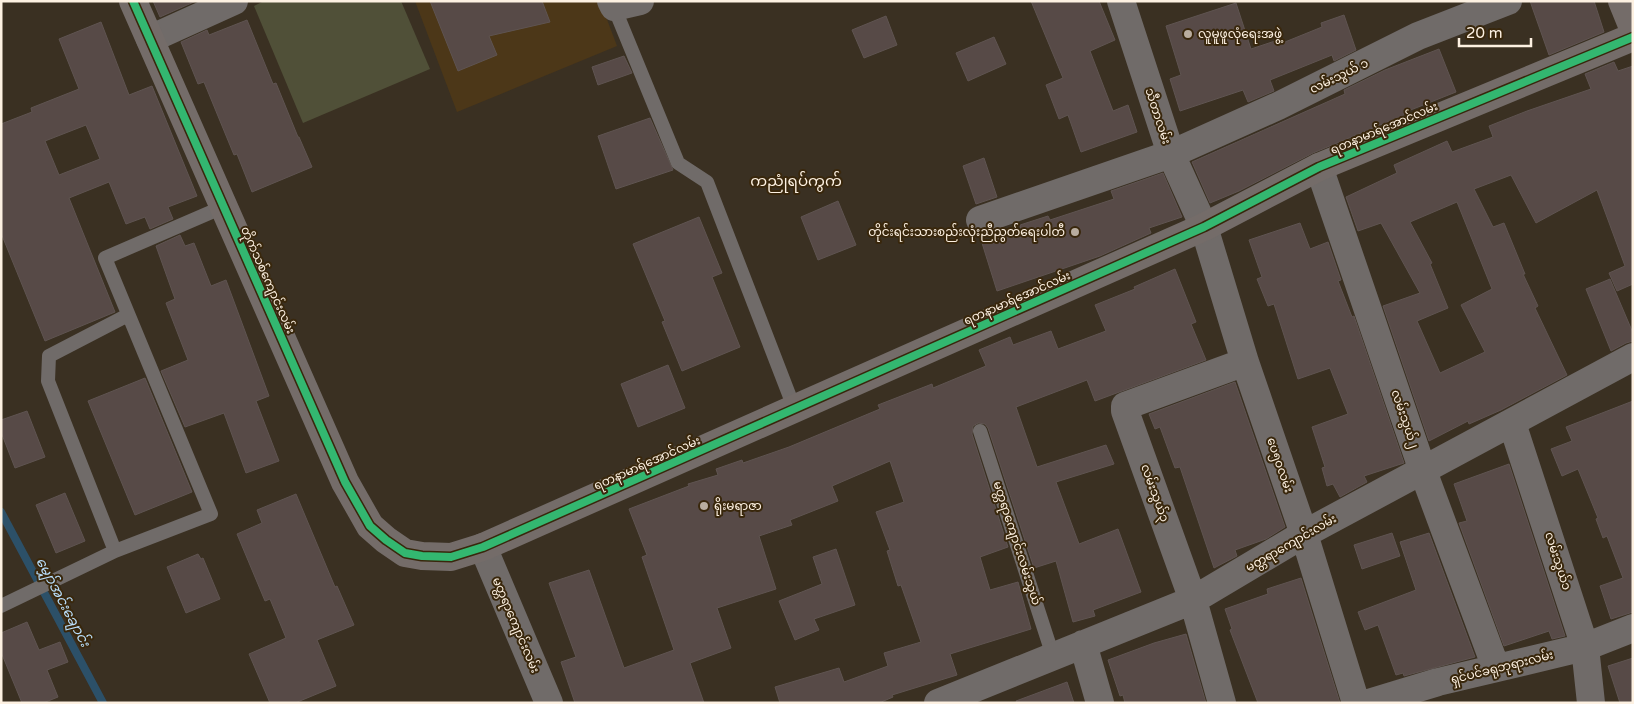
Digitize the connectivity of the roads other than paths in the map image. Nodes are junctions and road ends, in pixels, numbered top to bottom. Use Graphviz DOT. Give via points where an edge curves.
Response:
graph roads {
  1 [pos="133,1"];
  2 [pos="234,1"];
  3 [pos="640,1"];
  4 [pos="1121,1"];
  5 [pos="1508,1"];
  6 [pos="1622,1"];
  7 [pos="613,4"];
  8 [pos="1633,28"];
  9 [pos="1633,37"];
  10 [pos="150,39"];
  11 [pos="1171,154"];
  12 [pos="1320,167"];
  13 [pos="223,207"];
  14 [pos="980,220"];
  15 [pos="1204,227"];
  16 [pos="128,315"];
  17 [pos="1633,358"];
  18 [pos="1245,362"];
  19 [pos="795,410"];
  20 [pos="1512,422"];
  21 [pos="980,431"];
  22 [pos="1423,471"];
  23 [pos="1304,534"];
  24 [pos="483,547"];
  25 [pos="115,551"];
  26 [pos="405,553"];
  27 [pos="1193,600"];
  28 [pos="1,606"];
  29 [pos="1633,628"];
  30 [pos="1083,644"];
  31 [pos="1585,647"];
  32 [pos="1054,656"];
  33 [pos="1496,668"];
  34 [pos="1442,692"];
  35 [pos="549,703"];
  36 [pos="938,703"];
  37 [pos="1100,703"];
  38 [pos="1222,703"];
  39 [pos="1356,703"];
  40 [pos="1369,703"];
  41 [pos="1591,703"];
  1 -- 10 [label="street, တိုက်သစ်ကျောင်းလမ်း"];
  2 -- 10 [label="street"];
  3 -- 7 [label="street"];
  4 -- 11 [label="street, သီတာလမ်း"];
  5 -- 11 [label="street, လမ်းသွယ် ၁" via="1418,36 1278,106"];
  6 -- 8 [label="street"];
  7 -- 19 [label="lane" via="678,163 707,182"];
  9 -- 12 [label="street, ရတနာမာရ်အောင်လမ်း"];
  10 -- 13 [label="street, တိုက်သစ်ကျောင်းလမ်း"];
  11 -- 14 [label="street, လမ်းသွယ် ၁"];
  11 -- 15 [label="street, သီတာလမ်း"];
  12 -- 15 [label="street, ရတနာမာရ်အောင်လမ်း"];
  12 -- 22 [label="street, လမ်းသွယ်၂"];
  13 -- 16 [label="lane" via="105,258"];
  13 -- 26 [label="street, တိုက်သစ်ကျောင်းလမ်း" via="345,482 370,526"];
  15 -- 18 [label="street, ပေ၅၀လမ်း"];
  15 -- 19 [label="street, ရတနာမာရ်အောင်လမ်း"];
  16 -- 25 [label="lane" via="49,356 48,381"];
  16 -- 25 [label="lane" via="211,514"];
  17 -- 20 [label="street, မတ္တရာကျောင်းလမ်း"];
  18 -- 23 [label="street, ပေ၅၀လမ်း"];
  18 -- 27 [label="street, လမ်းသွယ်၃" via="1125,406"];
  19 -- 24 [label="street, ရတနာမာရ်အောင်လမ်း"];
  20 -- 22 [label="street, မတ္တရာကျောင်းလမ်း"];
  20 -- 31 [label="street, လမ်းသွယ်၁"];
  21 -- 32 [label="lane, မတ္တရာကျောင်းလမ်းသွယ်"];
  22 -- 23 [label="street, မတ္တရာကျောင်းလမ်း"];
  22 -- 33 [label="street, လမ်းသွယ်၂"];
  23 -- 27 [label="street, မတ္တရာကျောင်းလမ်း"];
  23 -- 39 [label="street, ပေ၅၀လမ်း"];
  24 -- 26 [label="street, ရတနာမာရ်အောင်လမ်း" via="451,557"];
  24 -- 35 [label="street, မတ္တရာကျောင်းလမ်း"];
  25 -- 28 [label="lane"];
  27 -- 30 [label="street, မတ္တရာကျောင်းလမ်း"];
  27 -- 38 [label="street, လမ်းသွယ်၃"];
  29 -- 31 [label="street, ရှင်ပင်ခရုဘုရားလမ်း"];
  30 -- 32 [label="street, မတ္တရာကျောင်းလမ်း"];
  30 -- 37 [label="street"];
  31 -- 33 [label="street, ရှင်ပင်ခရုဘုရားလမ်း"];
  31 -- 41 [label="street, လမ်းသွယ်၁"];
  32 -- 36 [label="street, မတ္တရာကျောင်းလမ်း"];
  33 -- 34 [label="street, ရှင်ပင်ခရုဘုရားလမ်း"];
  34 -- 40 [label="street, ရှင်ပင်ခရုဘုရားလမ်း"];
}
